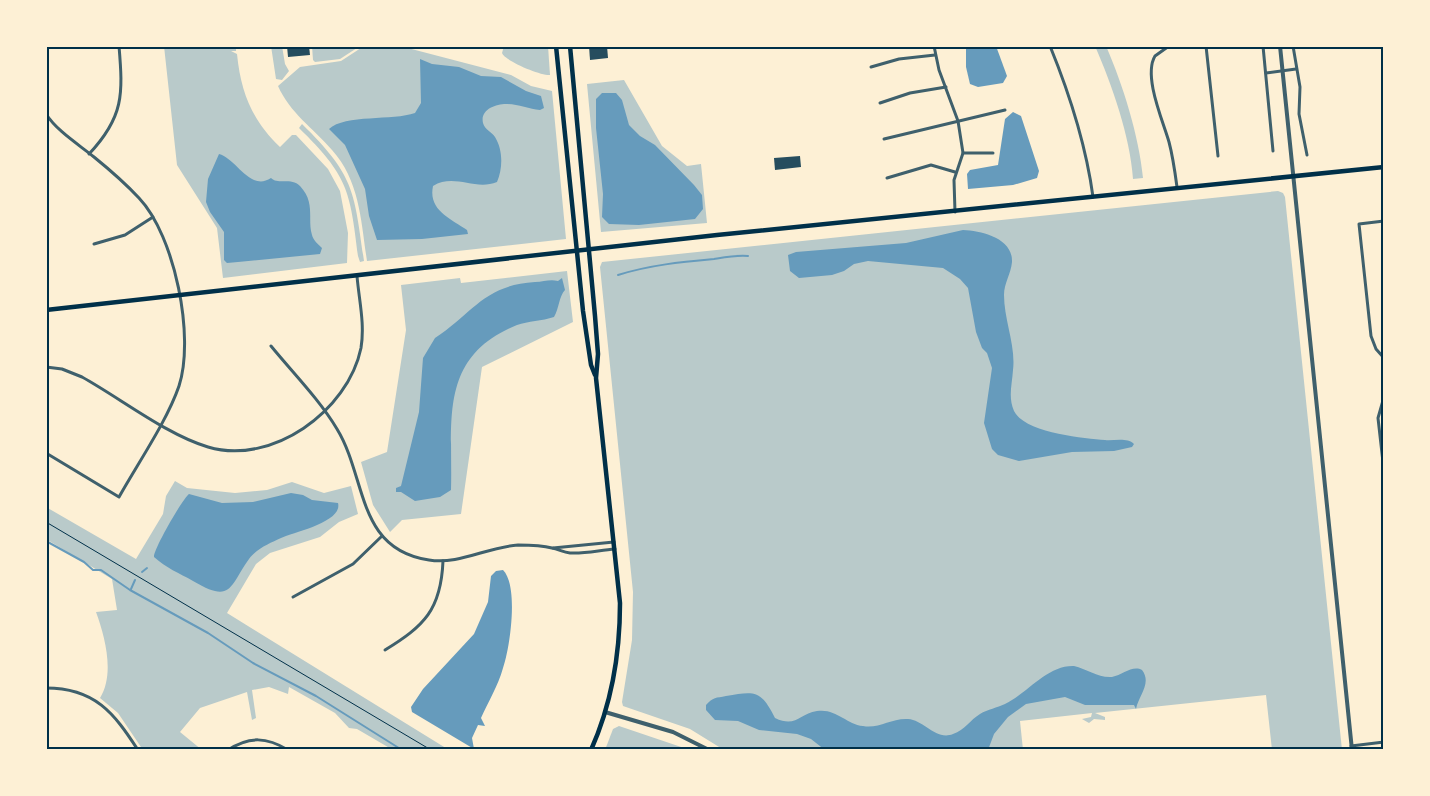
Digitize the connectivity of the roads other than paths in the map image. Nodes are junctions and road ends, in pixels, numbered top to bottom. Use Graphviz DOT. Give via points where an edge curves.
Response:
graph roads {
  1 [pos="119,46"];
  2 [pos="556,46"];
  3 [pos="570,46"];
  4 [pos="934,46"];
  5 [pos="1050,46"];
  6 [pos="1169,46"];
  7 [pos="1206,46"];
  8 [pos="1263,46"];
  9 [pos="1280,46"];
  10 [pos="1294,46"];
  11 [pos="935,55"];
  12 [pos="870,68"];
  13 [pos="1296,69"];
  14 [pos="1283,71"];
  15 [pos="1266,73"];
  16 [pos="946,87"];
  17 [pos="880,103"];
  18 [pos="1005,110"];
  19 [pos="46,114"];
  20 [pos="958,121"];
  21 [pos="884,139"];
  22 [pos="1273,151"];
  23 [pos="962,153"];
  24 [pos="993,153"];
  25 [pos="89,154"];
  26 [pos="1307,155"];
  27 [pos="1218,156"];
  28 [pos="1384,167"];
  29 [pos="956,172"];
  30 [pos="1293,176"];
  31 [pos="887,178"];
  32 [pos="1177,187"];
  33 [pos="1093,197"];
  34 [pos="955,212"];
  35 [pos="153,217"];
  36 [pos="1384,221"];
  37 [pos="94,244"];
  38 [pos="588,250"];
  39 [pos="577,252"];
  40 [pos="356,276"];
  41 [pos="178,296"];
  42 [pos="46,310"];
  43 [pos="271,346"];
  44 [pos="1384,358"];
  45 [pos="46,367"];
  46 [pos="596,378"];
  47 [pos="1384,397"];
  48 [pos="325,412"];
  49 [pos="161,424"];
  50 [pos="46,453"];
  51 [pos="1384,471"];
  52 [pos="382,536"];
  53 [pos="614,542"];
  54 [pos="552,548"];
  55 [pos="615,549"];
  56 [pos="444,561"];
  57 [pos="293,597"];
  58 [pos="384,650"];
  59 [pos="46,688"];
  60 [pos="605,712"];
  61 [pos="1384,742"];
  62 [pos="1351,748"];
  63 [pos="138,750"];
  64 [pos="228,750"];
  65 [pos="288,750"];
  66 [pos="591,750"];
  67 [pos="709,750"];
  1 -- 25 [label="street" via="122,80 118,109 106,136"];
  2 -- 39 [label="main road"];
  3 -- 38 [label="main road"];
  4 -- 11 [label="street"];
  5 -- 33 [label="street" via="1081,135"];
  6 -- 32 [label="street" via="1155,56 1152,70 1158,111 1168,139"];
  7 -- 27 [label="street"];
  8 -- 15 [label="street"];
  9 -- 14 [label="street"];
  10 -- 13 [label="street"];
  11 -- 12 [label="street" via="899,59"];
  11 -- 16 [label="street"];
  13 -- 14 [label="street"];
  13 -- 26 [label="street" via="1300,87 1299,114"];
  14 -- 15 [label="street"];
  14 -- 30 [label="street"];
  15 -- 22 [label="street"];
  16 -- 17 [label="street" via="910,93"];
  16 -- 20 [label="street"];
  18 -- 20 [label="street"];
  19 -- 25 [label="street"];
  20 -- 21 [label="street"];
  20 -- 23 [label="street"];
  23 -- 24 [label="street"];
  23 -- 29 [label="street"];
  25 -- 35 [label="street" via="124,183"];
  28 -- 30 [label="main road"];
  29 -- 31 [label="street" via="931,165"];
  29 -- 34 [label="street"];
  30 -- 32 [label="main road"];
  30 -- 62 [label="street"];
  32 -- 33 [label="main road"];
  33 -- 34 [label="main road"];
  34 -- 38 [label="main road"];
  35 -- 37 [label="street" via="125,235"];
  35 -- 41 [label="street" via="169,254"];
  36 -- 44 [label="street" via="1359,224 1371,336"];
  38 -- 39 [label="main road"];
  38 -- 46 [label="main road" via="598,354"];
  39 -- 40 [label="main road"];
  39 -- 46 [label="main road" via="587,338"];
  40 -- 41 [label="main road"];
  40 -- 48 [label="street" via="363,332 359,355 346,386"];
  41 -- 42 [label="main road"];
  41 -- 49 [label="street" via="185,342 183,368 175,397"];
  43 -- 48 [label="street"];
  45 -- 49 [label="street" via="82,377"];
  46 -- 53 [label="main road"];
  47 -- 51 [label="street" via="1378,418"];
  48 -- 49 [label="street" via="280,441 242,450 209,448"];
  48 -- 52 [label="street" via="346,447 365,508"];
  49 -- 50 [label="street" via="119,497"];
  52 -- 56 [label="street" via="410,555"];
  52 -- 57 [label="street" via="353,564"];
  53 -- 54 [label="street"];
  53 -- 55 [label="main road"];
  54 -- 55 [label="street" via="575,553"];
  54 -- 56 [label="street" via="504,546"];
  55 -- 60 [label="main road" via="620,597 619,637"];
  56 -- 58 [label="street" via="441,587 428,616 413,632"];
  59 -- 63 [label="street" via="75,692 103,706 121,723"];
  60 -- 66 [label="main road"];
  60 -- 67 [label="street" via="673,732"];
  61 -- 62 [label="street"];
  64 -- 65 [label="street" via="246,740 260,739"];
}
